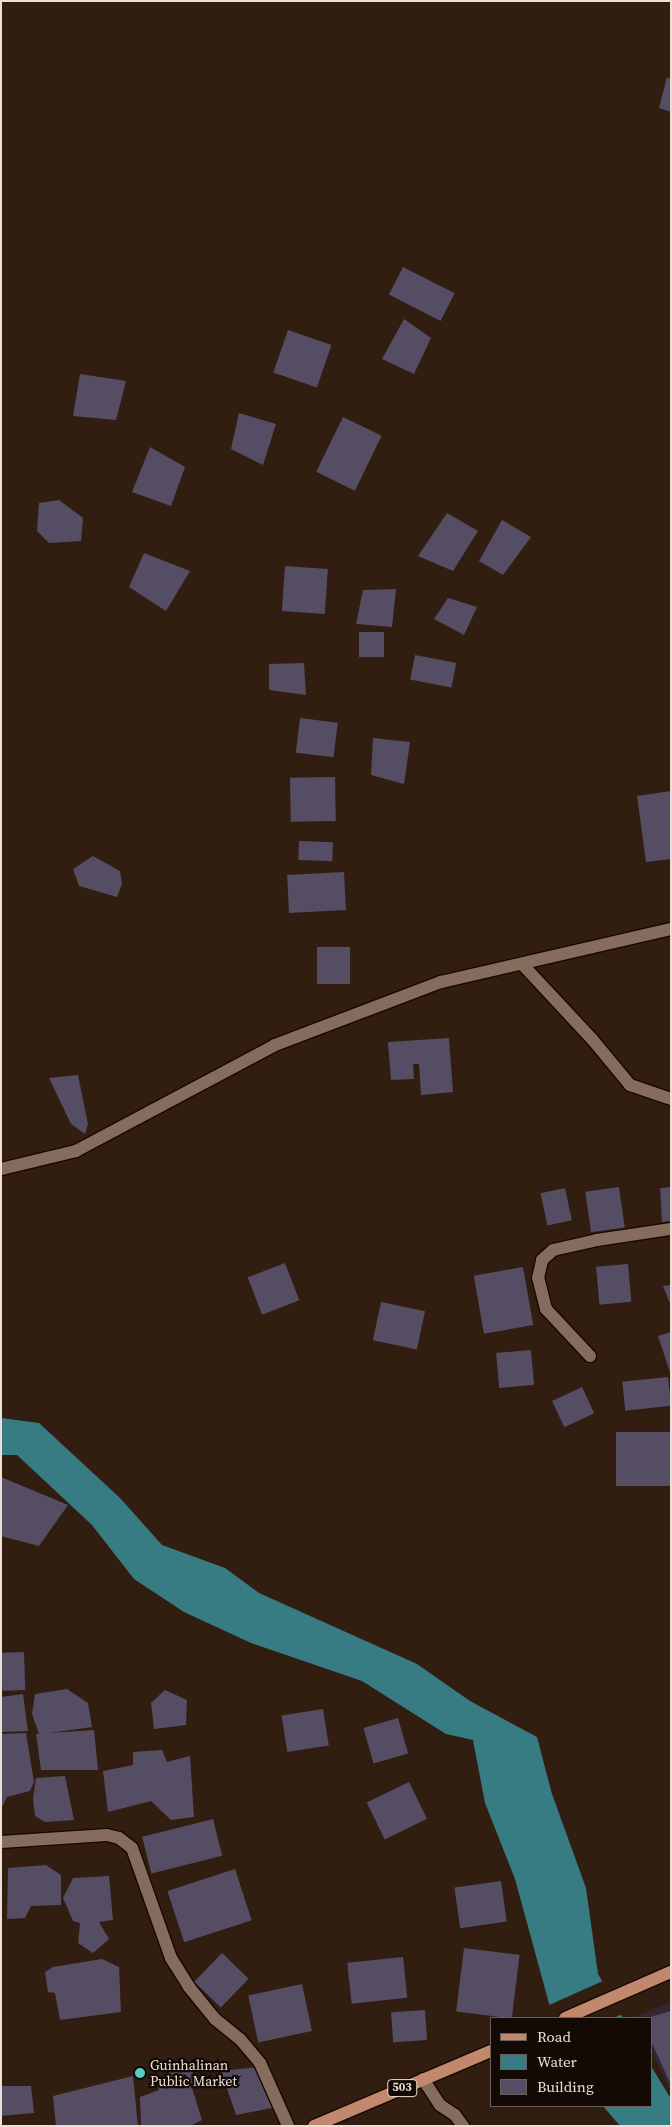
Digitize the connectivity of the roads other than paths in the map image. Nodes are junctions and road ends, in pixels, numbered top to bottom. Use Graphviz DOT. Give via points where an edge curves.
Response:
graph roads {
  1 [pos="671,929"];
  2 [pos="522,964"];
  3 [pos="671,1099"];
  4 [pos="1,1168"];
  5 [pos="671,1229"];
  6 [pos="590,1356"];
  7 [pos="1,1842"];
  8 [pos="671,1972"];
  9 [pos="567,2017"];
  10 [pos="490,2051"];
  11 [pos="423,2080"];
  12 [pos="288,2126"];
  13 [pos="314,2126"];
  14 [pos="463,2126"];
  1 -- 2 [label="street"];
  2 -- 3 [label="street" via="630,1085"];
  2 -- 4 [label="street" via="441,982 275,1046 76,1151"];
  5 -- 6 [label="street" via="553,1250 542,1260 538,1278 546,1309"];
  7 -- 12 [label="street" via="107,1835 119,1838 132,1848 171,1958 189,1987 216,2019 240,2039 260,2063"];
  8 -- 9 [label="main road"];
  10 -- 11 [label="main road, 503"];
  11 -- 13 [label="main road, 503"];
  11 -- 14 [label="street" via="440,2105 455,2115"];
}
